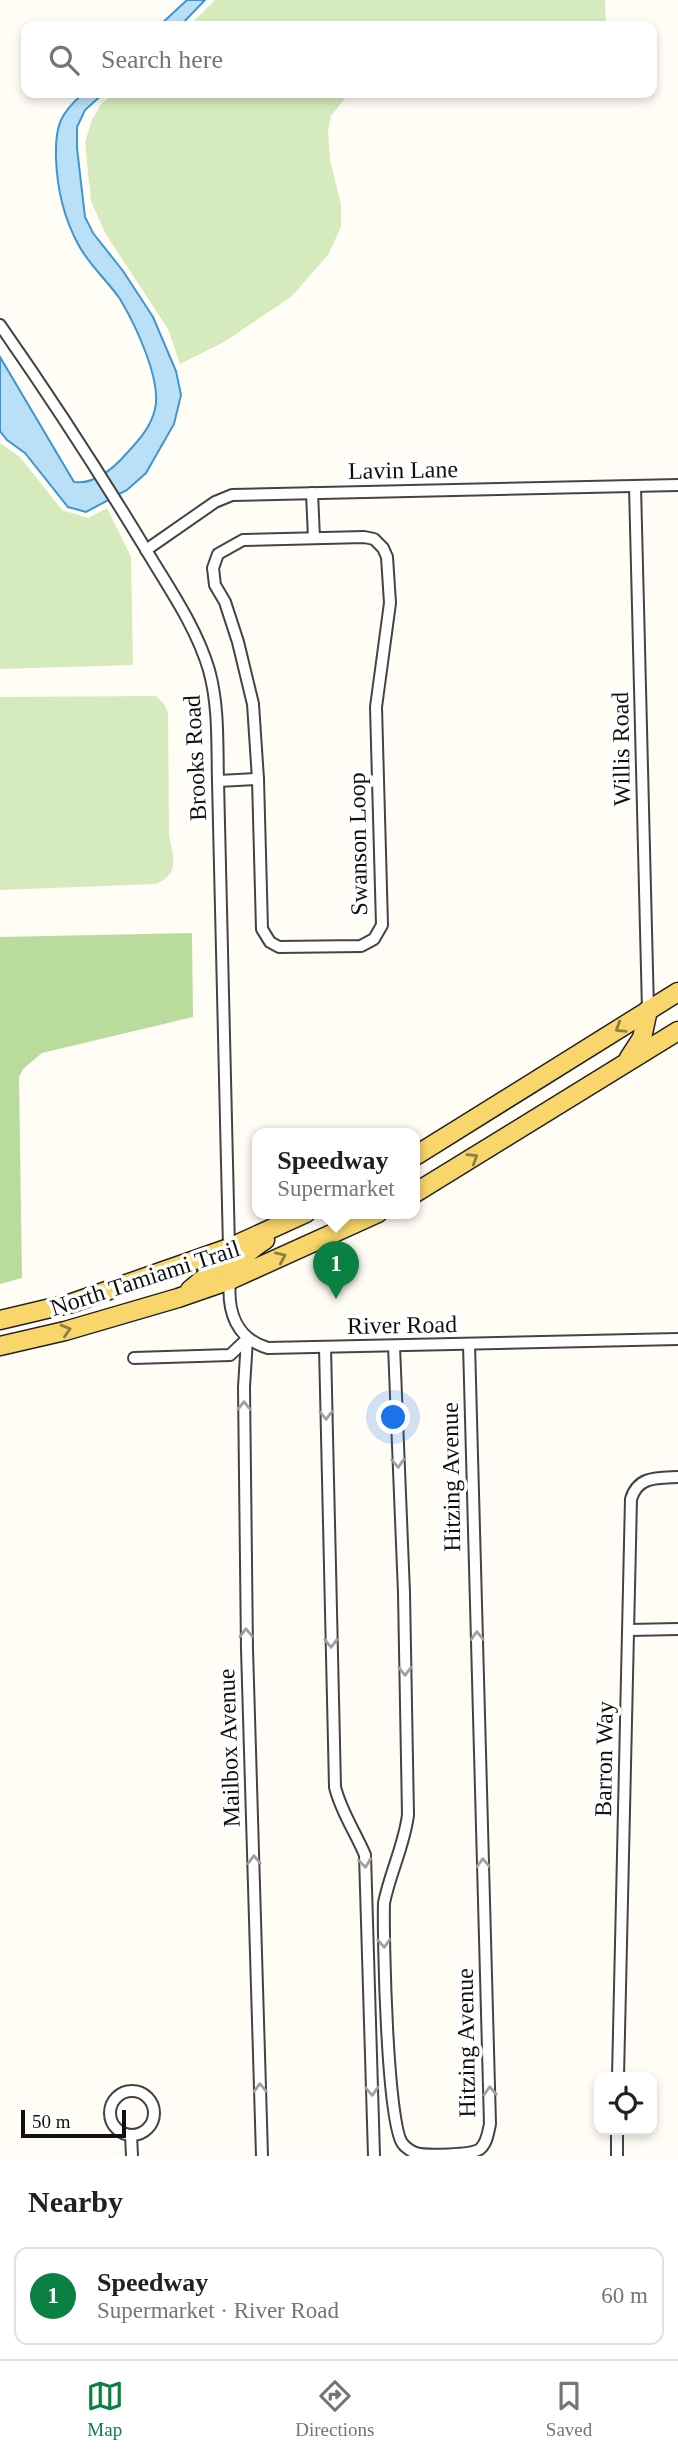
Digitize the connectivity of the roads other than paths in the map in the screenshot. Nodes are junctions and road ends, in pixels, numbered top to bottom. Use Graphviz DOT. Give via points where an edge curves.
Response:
graph roads {
  1 [pos="0,325"];
  2 [pos="678,485"];
  3 [pos="635,486"];
  4 [pos="312,494"];
  5 [pos="314,538"];
  6 [pos="146,550"];
  7 [pos="258,779"];
  8 [pos="218,781"];
  9 [pos="678,992"];
  10 [pos="649,1010"];
  11 [pos="678,1031"];
  12 [pos="622,1066"];
  13 [pos="420,1153"];
  14 [pos="420,1190"];
  15 [pos="293,1219"];
  16 [pos="366,1219"];
  17 [pos="283,1224"];
  18 [pos="229,1248"];
  19 [pos="230,1280"];
  20 [pos="178,1298"];
  21 [pos="0,1320"];
  22 [pos="247,1339"];
  23 [pos="678,1339"];
  24 [pos="469,1344"];
  25 [pos="0,1346"];
  26 [pos="394,1346"];
  27 [pos="325,1347"];
  28 [pos="134,1358"];
  29 [pos="678,1477"];
  30 [pos="678,1629"];
  31 [pos="629,1630"];
  32 [pos="618,2072"];
  33 [pos="131,2135"];
  34 [pos="617,2135"];
  35 [pos="474,2154"];
  36 [pos="132,2156"];
  37 [pos="262,2156"];
  38 [pos="374,2156"];
  39 [pos="617,2156"];
  1 -- 6 [label="street, Brooks Road"];
  2 -- 3 [label="street, Lavin Lane"];
  3 -- 4 [label="street, Lavin Lane"];
  3 -- 10 [label="street, Willis Road"];
  4 -- 5 [label="street"];
  4 -- 6 [label="street, Lavin Lane" via="232,495"];
  5 -- 7 [label="street, Swanson Loop" via="243,540 218,554 213,568 250,692"];
  5 -- 7 [label="street, Swanson Loop" via="374,539 387,557 390,603 376,707 382,925 368,944 290,948 279,947 265,936"];
  6 -- 8 [label="street, Brooks Road" via="195,634 209,672 216,712"];
  7 -- 8 [label="street"];
  8 -- 18 [label="street, Brooks Road"];
  9 -- 10 [label="main road"];
  10 -- 12 [label="main road" via="642,1038"];
  10 -- 13 [label="main road, one-way"];
  11 -- 12 [label="main road"];
  14 -- 12 [label="main road, one-way"];
  15 -- 17 [label="main road, North Tamiami Trail"];
  19 -- 16 [label="main road, North Tamiami Trail, one-way"];
  17 -- 18 [label="main road, North Tamiami Trail"];
  17 -- 19 [label="main road" via="243,1256"];
  18 -- 20 [label="main road" via="215,1269"];
  18 -- 21 [label="main road, North Tamiami Trail" via="72,1303"];
  19 -- 20 [label="main road, North Tamiami Trail"];
  19 -- 22 [label="street" via="232,1313"];
  25 -- 20 [label="main road, North Tamiami Trail, one-way"];
  22 -- 27 [label="street, River Road" via="268,1348"];
  22 -- 28 [label="street" via="230,1355"];
  37 -- 22 [label="street, Mailbox Avenue, one-way" via="247,1648"];
  23 -- 24 [label="street, River Road"];
  24 -- 26 [label="street, River Road"];
  35 -- 24 [label="street, Hitzing Avenue, one-way" via="487,2139 491,2124"];
  26 -- 27 [label="street, River Road"];
  26 -- 35 [label="street, Hitzing Avenue, one-way" via="408,1815 384,1903 396,2125 403,2144 415,2153"];
  27 -- 38 [label="street, one-way" via="335,1787 365,1855"];
  29 -- 31 [label="street, Barron Way" via="643,1480 633,1492"];
  30 -- 31 [label="street"];
  31 -- 32 [label="street, Barron Way"];
  33 -- 33 [label="street" via="118,2130 110,2110 116,2097 136,2091 149,2098 155,2111 145,2131"];
  33 -- 36 [label="street"];
  34 -- 39 [label="street"];
}
